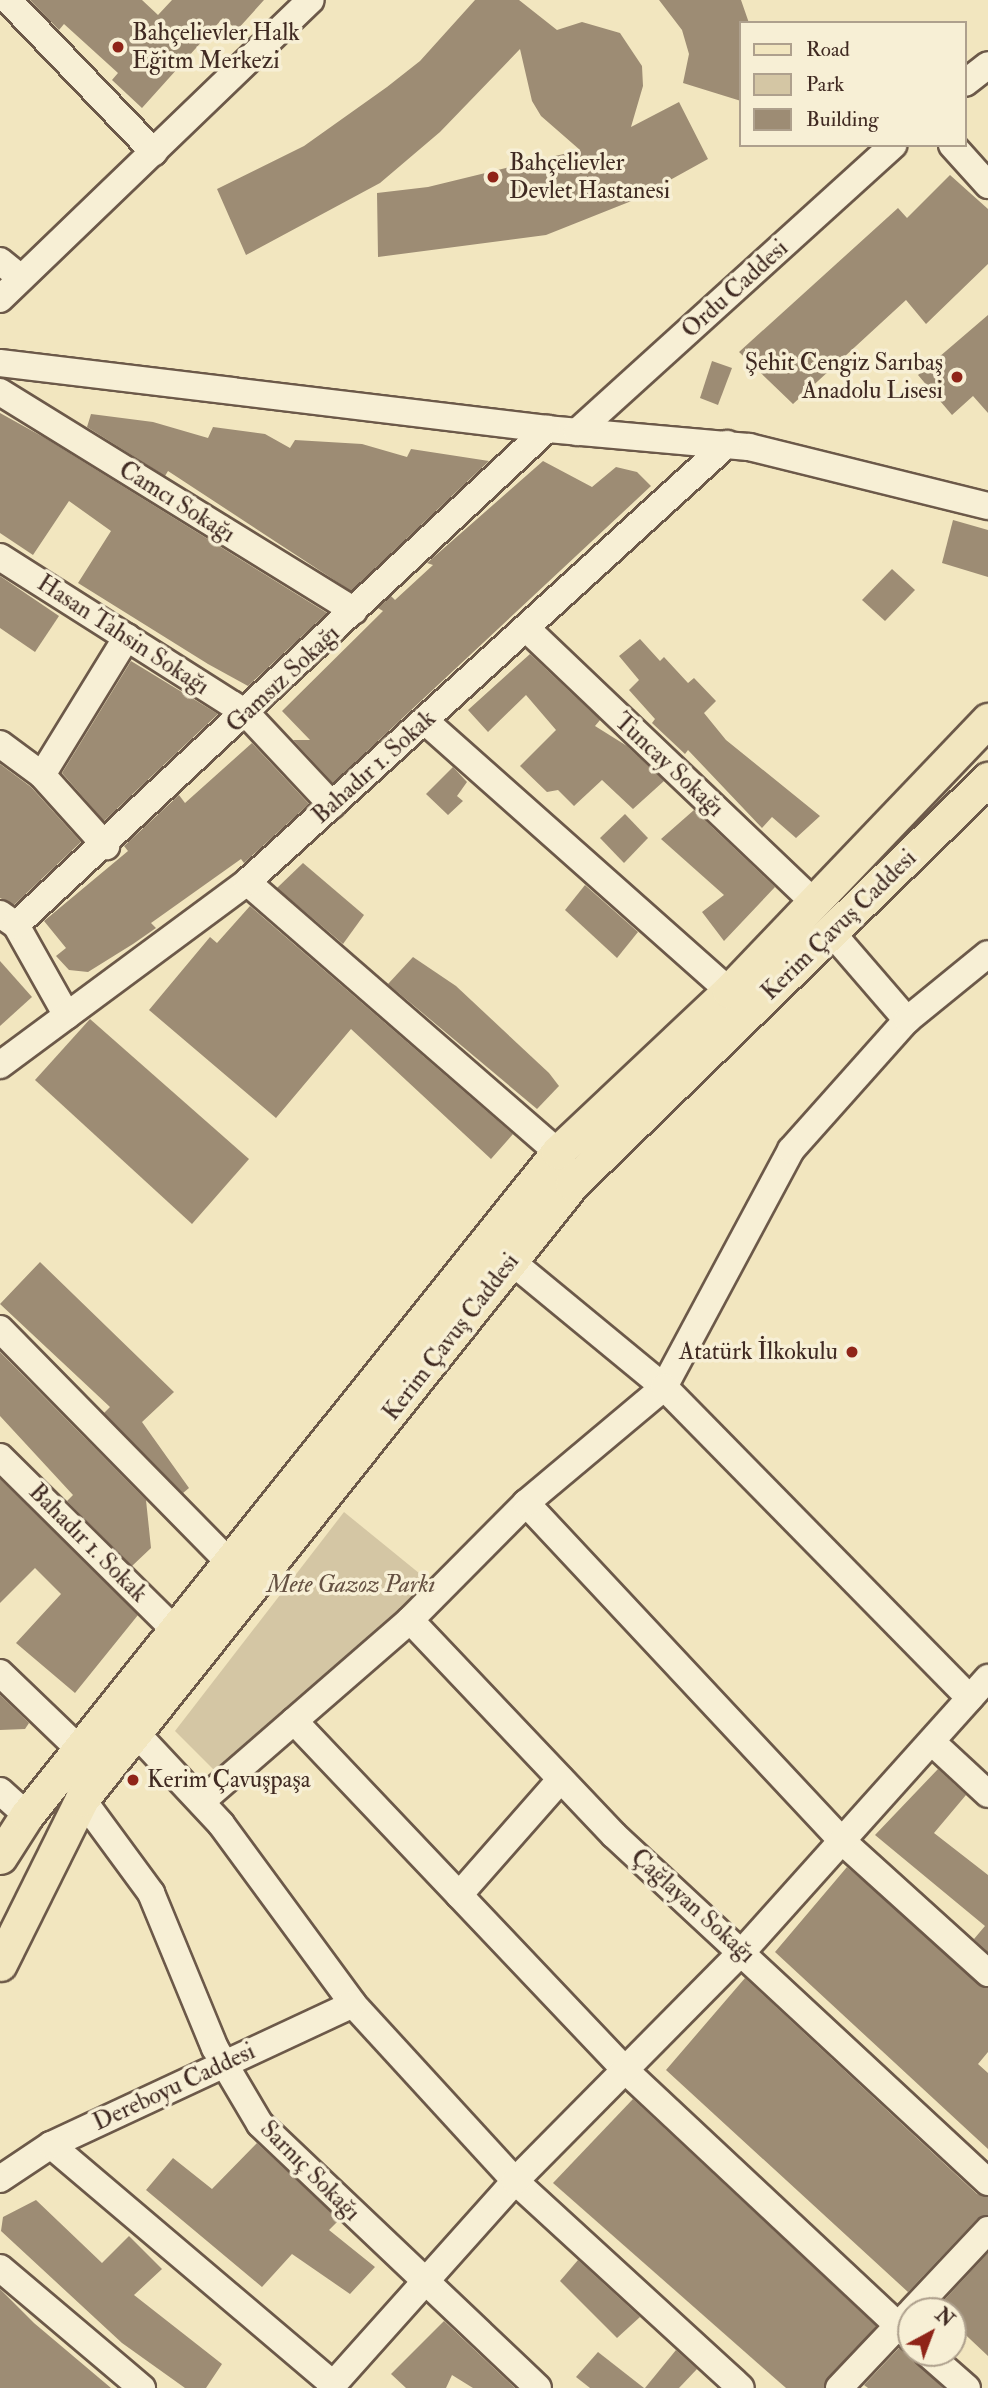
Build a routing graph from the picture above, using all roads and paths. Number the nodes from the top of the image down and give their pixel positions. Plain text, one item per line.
1 (8, 0) edge
2 (311, 0) edge
3 (988, 65) edge
4 (967, 81) edge
5 (891, 147) edge
6 (954, 147) edge
7 (154, 152) junction
8 (987, 182) edge
9 (0, 261) edge
10 (20, 278) junction
11 (0, 299) edge
12 (0, 363) edge
13 (0, 391) edge
14 (547, 429) junction
15 (577, 432) junction
16 (727, 444) junction
17 (988, 506) edge
18 (0, 557) edge
19 (354, 611) junction
20 (526, 628) junction
21 (127, 637) junction
22 (246, 713) junction
23 (988, 720) edge
24 (425, 721) junction
25 (0, 744) edge
26 (42, 775) junction
27 (988, 779) edge
28 (332, 805) junction
29 (106, 846) junction
30 (247, 882) junction
31 (813, 901) junction
32 (8, 919) edge
33 (832, 933) junction
34 (985, 963) edge
35 (729, 991) junction
36 (66, 1016) junction
37 (906, 1020) junction
38 (0, 1065) edge
39 (558, 1152) junction
40 (511, 1261) junction
41 (0, 1328) edge
42 (664, 1387) junction
43 (0, 1457) edge
44 (526, 1503) junction
45 (230, 1563) junction
46 (410, 1620) junction
47 (175, 1630) junction
48 (0, 1673) edge
49 (988, 1678) edge
50 (970, 1698) junction
51 (294, 1721) junction
52 (135, 1732) junction
53 (932, 1742) junction
54 (80, 1750) junction
55 (561, 1779) junction
56 (0, 1791) edge
57 (988, 1794) edge
58 (82, 1799) junction
59 (202, 1801) junction
60 (27, 1815) junction
61 (842, 1840) junction
62 (0, 1857) edge
63 (458, 1895) junction
64 (743, 1951) junction
65 (0, 1964) edge
66 (988, 1973) edge
67 (353, 2004) junction
68 (224, 2063) junction
69 (625, 2070) junction
70 (51, 2145) junction
71 (0, 2179) edge
72 (515, 2181) junction
73 (988, 2182) edge
74 (988, 2230) edge
75 (0, 2268) edge
76 (423, 2282) junction
77 (930, 2297) edge
78 (897, 2312) edge
79 (897, 2333) edge
80 (943, 2367) edge
81 (331, 2386) edge
82 (535, 2387) edge
83 (142, 2388) edge
84 (739, 2388) edge
85 (839, 2388) edge
86 (967, 2388) edge

1 - 7 street
2 - 7 street
3 - 4 street
5 - 15 street, Ordu Caddesi
6 - 8 street
7 - 10 street
9 - 10 street
10 - 11 street
12 - 14 street
13 - 19 street, Camcı Sokağı
14 - 15 street
14 - 19 street, Gamsız Sokağı
15 - 16 street
16 - 17 street
16 - 20 street, Bahadır 1. Sokak
18 - 21 street, Hasan Tahsin Sokağı
19 - 22 street, Gamsız Sokağı
20 - 24 street, Bahadır 1. Sokak
20 - 31 street, Tuncay Sokağı
21 - 22 street, Hasan Tahsin Sokağı
21 - 26 street
22 - 28 street, Hasan Tahsin Sokağı
22 - 29 street, Gamsız Sokağı
23 - 31 main road, Kerim Çavuş Caddesi
24 - 28 street, Bahadır 1. Sokak
24 - 35 street
25 - 26 street
26 - 29 street
27 - 33 main road, Kerim Çavuş Caddesi
28 - 30 street, Bahadır 1. Sokak
29 - 32 street, Gamsız Sokağı
30 - 36 street, Bahadır 1. Sokak
30 - 39 street
31 - 35 main road, Kerim Çavuş Caddesi
32 - 36 street
33 - 37 street
33 - 40 main road, Kerim Çavuş Caddesi
34 - 37 street
35 - 39 main road, Kerim Çavuş Caddesi
36 - 38 street, Bahadır 1. Sokak
37 - 42 street
39 - 45 main road, Kerim Çavuş Caddesi
40 - 42 street
40 - 52 main road, Kerim Çavuş Caddesi
41 - 45 street
42 - 44 street
42 - 50 street
43 - 47 street, Bahadır 1. Sokak
44 - 46 street
44 - 61 street
45 - 47 main road, Kerim Çavuş Caddesi
46 - 51 street
46 - 55 street, Çağlayan Sokağı
47 - 54 main road, Kerim Çavuş Caddesi
48 - 54 street
49 - 50 street
50 - 53 street
51 - 59 street
51 - 63 street
52 - 58 main road, Kerim Çavuş Caddesi
52 - 59 street
53 - 57 street
53 - 61 street
54 - 60 main road, Kerim Çavuş Caddesi
55 - 63 street
55 - 64 street, Çağlayan Sokağı
56 - 60 street
58 - 65 main road, Kerim Çavuş Caddesi
58 - 68 street, Sarnıç Sokağı
59 - 67 street
60 - 62 main road, Kerim Çavuş Caddesi
61 - 64 street
61 - 66 street
63 - 69 street
64 - 69 street
64 - 73 street, Çağlayan Sokağı
67 - 68 street, Dereboyu Caddesi
67 - 72 street
68 - 70 street, Dereboyu Caddesi
68 - 76 street, Sarnıç Sokağı
69 - 72 street
69 - 78 street
70 - 71 street, Dereboyu Caddesi
70 - 81 street
72 - 76 street
72 - 84 street
74 - 77 street
75 - 83 street
76 - 81 street
76 - 82 street, Sarnıç Sokağı
79 - 85 street
80 - 86 street

